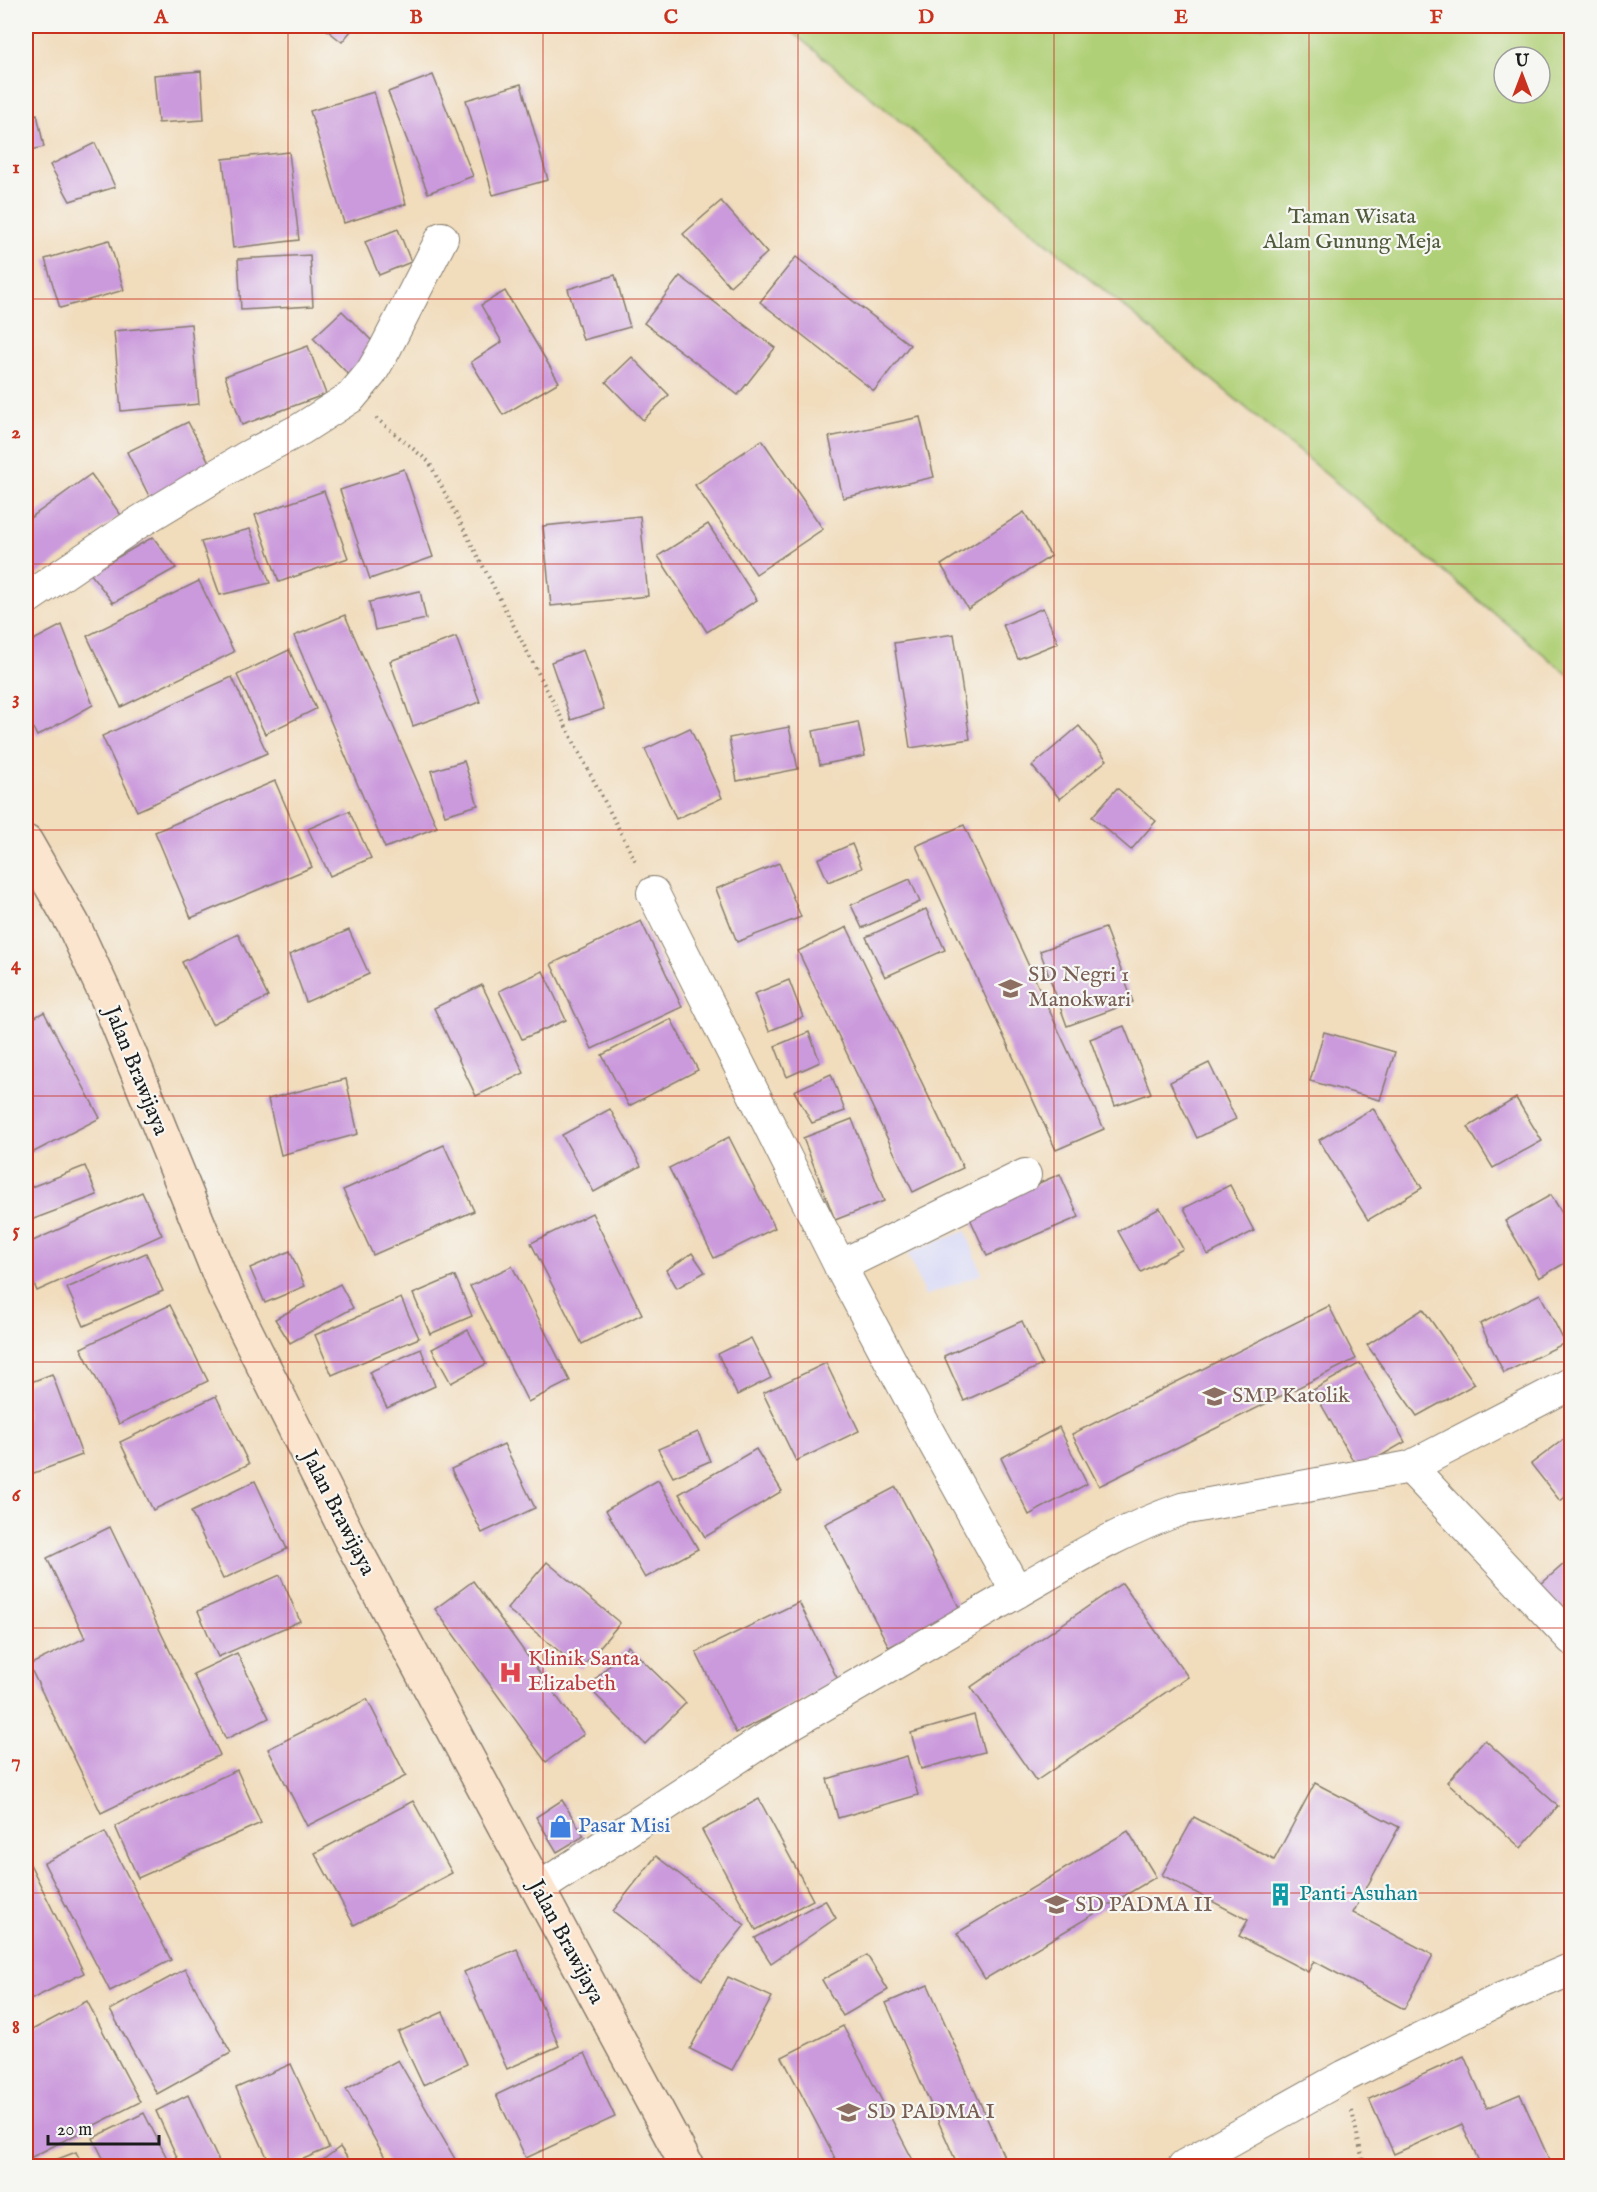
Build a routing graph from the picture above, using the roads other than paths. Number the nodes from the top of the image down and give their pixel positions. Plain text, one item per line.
1 (441, 238) dead end
2 (26, 598) edge
3 (26, 842) edge
4 (653, 893) road end
5 (1025, 1175) dead end
6 (840, 1266) junction
7 (1572, 1383) edge
8 (1410, 1467) junction
9 (1017, 1592) junction
10 (1572, 1639) edge
11 (538, 1889) junction
12 (1572, 1969) edge
13 (687, 2166) edge
14 (1184, 2166) edge

1 - 2 street
3 - 11 street, Jalan Brawijaya
4 - 6 street
5 - 6 street
6 - 9 street
7 - 8 street
8 - 9 street
8 - 10 street
9 - 11 street
11 - 13 street, Jalan Brawijaya
12 - 14 street

